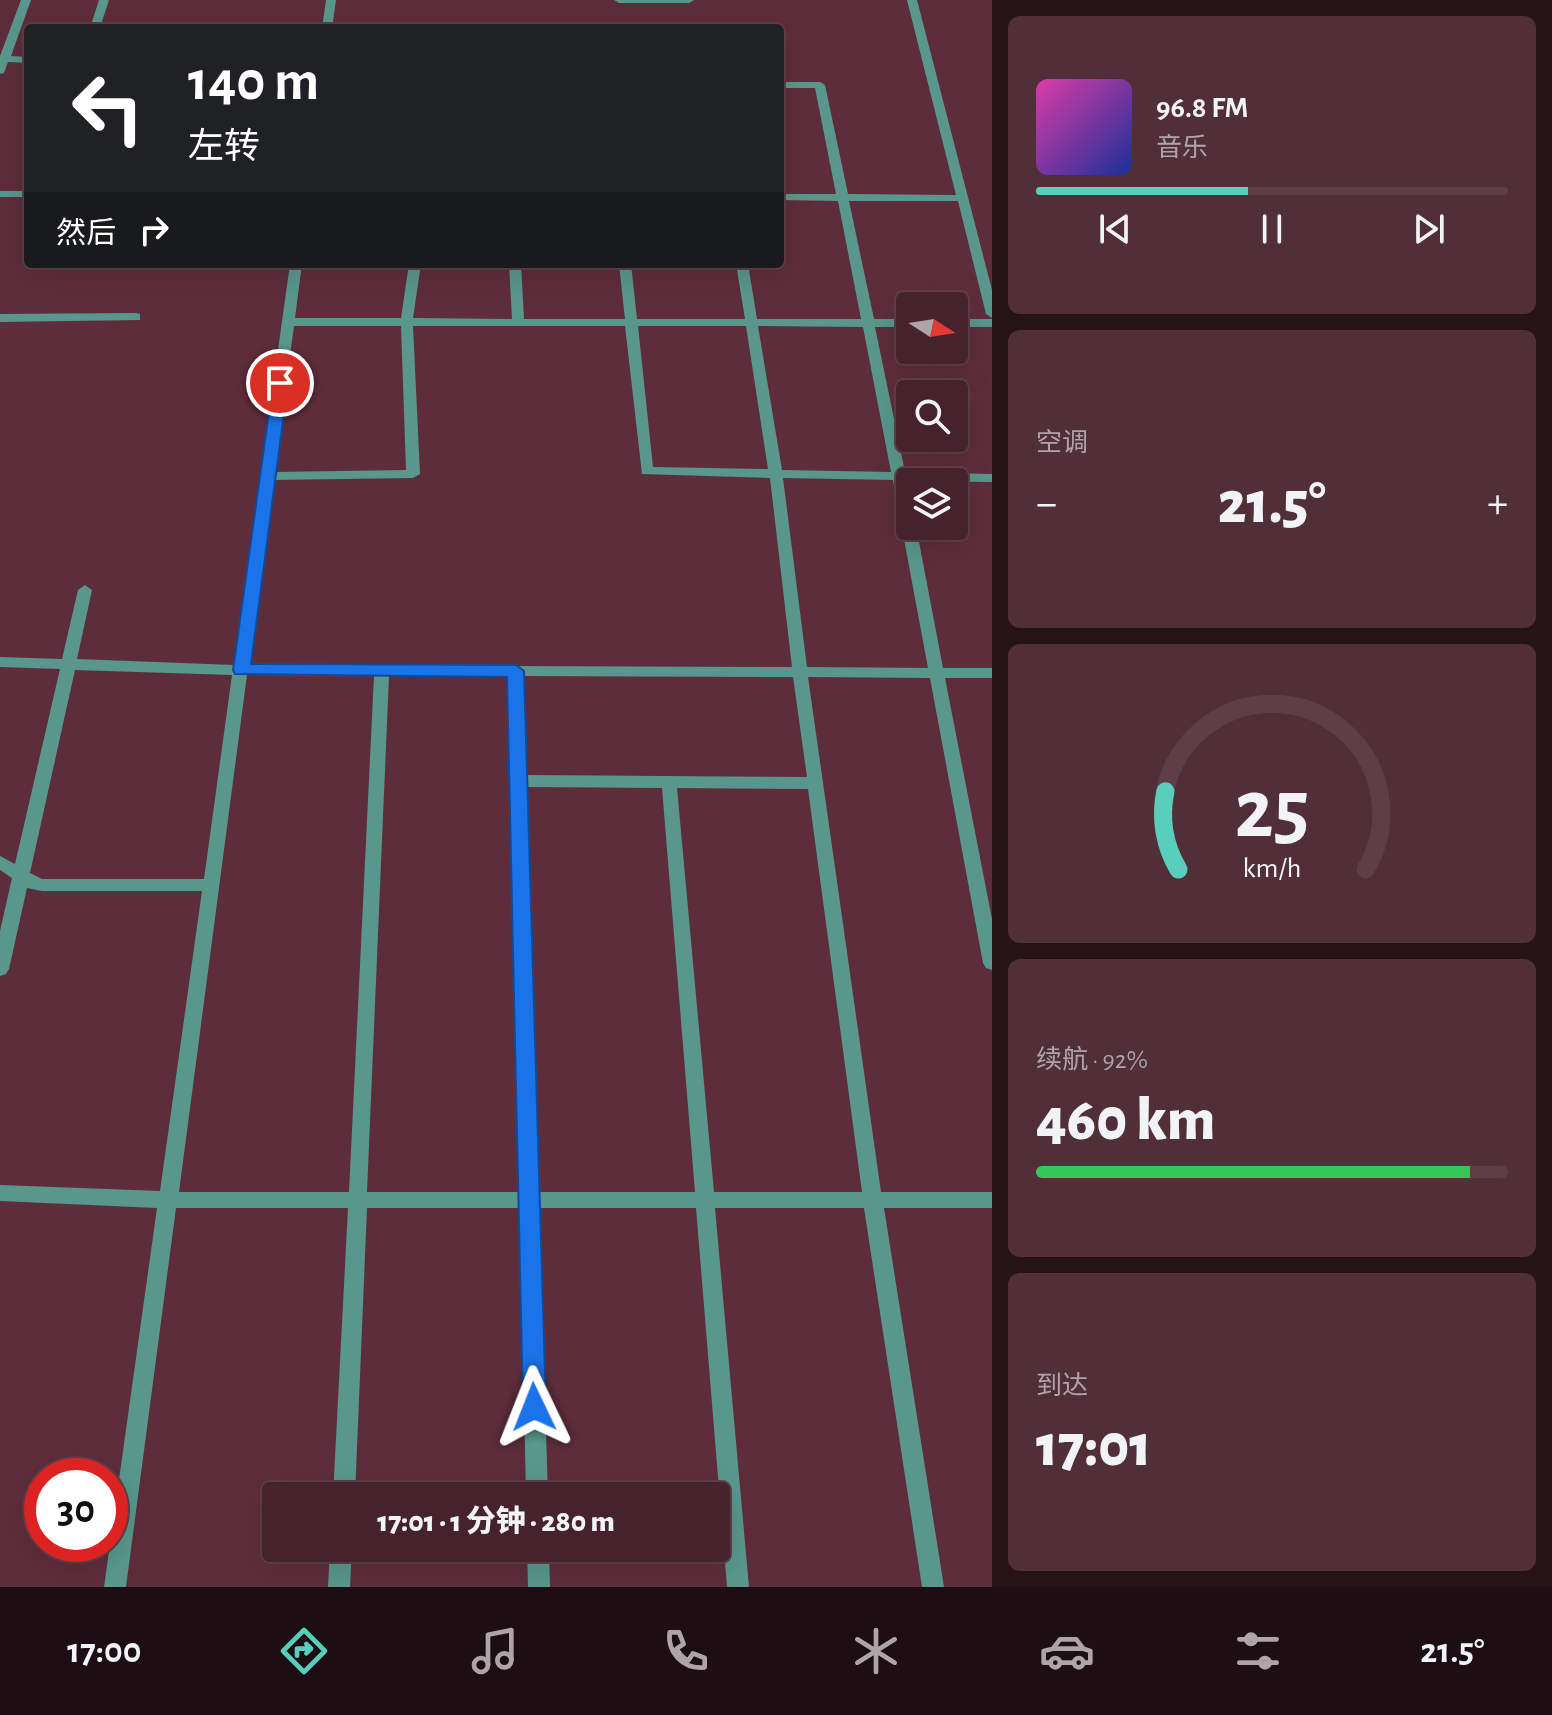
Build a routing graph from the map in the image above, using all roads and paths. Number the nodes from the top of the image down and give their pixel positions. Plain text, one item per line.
1 (26, 0) edge
2 (104, 0) edge
3 (331, 0) edge
4 (619, 0) edge
5 (689, 0) edge
6 (912, 0) edge
7 (96, 24) edge
8 (328, 24) edge
9 (24, 60) edge
10 (1, 63) edge
11 (784, 85) edge
12 (0, 194) edge
13 (24, 194) edge
14 (784, 197) edge
15 (843, 198) junction
16 (963, 198) junction
17 (295, 268) edge
18 (414, 268) edge
19 (515, 268) edge
20 (625, 268) edge
21 (743, 268) edge
22 (992, 314) edge
23 (136, 317) dead end
24 (0, 318) edge
25 (407, 320) junction
26 (518, 321) junction
27 (630, 321) junction
28 (288, 322) junction
29 (750, 322) junction
30 (868, 323) junction
31 (896, 323) edge
32 (968, 323) edge
33 (992, 323) edge
34 (897, 468) edge
35 (776, 474) junction
36 (268, 476) junction
37 (896, 476) edge
38 (968, 477) edge
39 (992, 478) edge
40 (911, 540) edge
41 (85, 590) dead end
42 (0, 662) edge
43 (66, 664) junction
44 (241, 670) junction
45 (382, 670) junction
46 (516, 671) junction
47 (800, 672) junction
48 (936, 673) junction
49 (992, 673) edge
50 (520, 781) junction
51 (669, 782) junction
52 (815, 783) junction
53 (0, 862) edge
54 (20, 875) junction
55 (213, 885) junction
56 (992, 963) edge
57 (0, 969) edge
58 (0, 1193) edge
59 (360, 1199) junction
60 (170, 1200) junction
61 (529, 1200) junction
62 (992, 1200) edge
63 (706, 1202) junction
64 (873, 1202) junction
65 (345, 1482) edge
66 (537, 1482) edge
67 (340, 1562) edge
68 (538, 1562) edge
69 (115, 1587) edge
70 (339, 1587) edge
71 (539, 1587) edge
72 (738, 1587) edge
73 (933, 1587) edge

1 - 10 street
2 - 7 street
3 - 8 street
4 - 5 street
6 - 16 street
9 - 10 street
11 - 15 street
12 - 13 street
14 - 15 street
15 - 16 street
15 - 30 street
16 - 22 street
17 - 28 street
18 - 25 street
19 - 26 street
20 - 27 street
21 - 29 street
23 - 24 street
25 - 26 street
25 - 28 street
25 - 36 street
26 - 27 street
27 - 29 street
27 - 35 street
28 - 36 street
29 - 30 street
29 - 35 street
30 - 31 street
30 - 34 street
32 - 33 street
35 - 37 street
35 - 47 street
36 - 44 street
38 - 39 street
40 - 48 street
41 - 43 street
42 - 43 street
43 - 44 street
43 - 54 street
44 - 45 street
44 - 55 street
45 - 46 street
45 - 59 street
46 - 47 street
46 - 50 street
47 - 48 street
47 - 52 street
48 - 49 street
48 - 56 street
50 - 51 street
50 - 61 street
51 - 52 street
51 - 63 street
52 - 64 street
53 - 54 street
54 - 55 street
54 - 57 street
55 - 60 street
58 - 60 street
59 - 60 street
59 - 61 street
59 - 65 street
60 - 69 street
61 - 63 street
61 - 66 street
62 - 64 street
63 - 64 street
63 - 72 street
64 - 73 street
67 - 70 street
68 - 71 street

